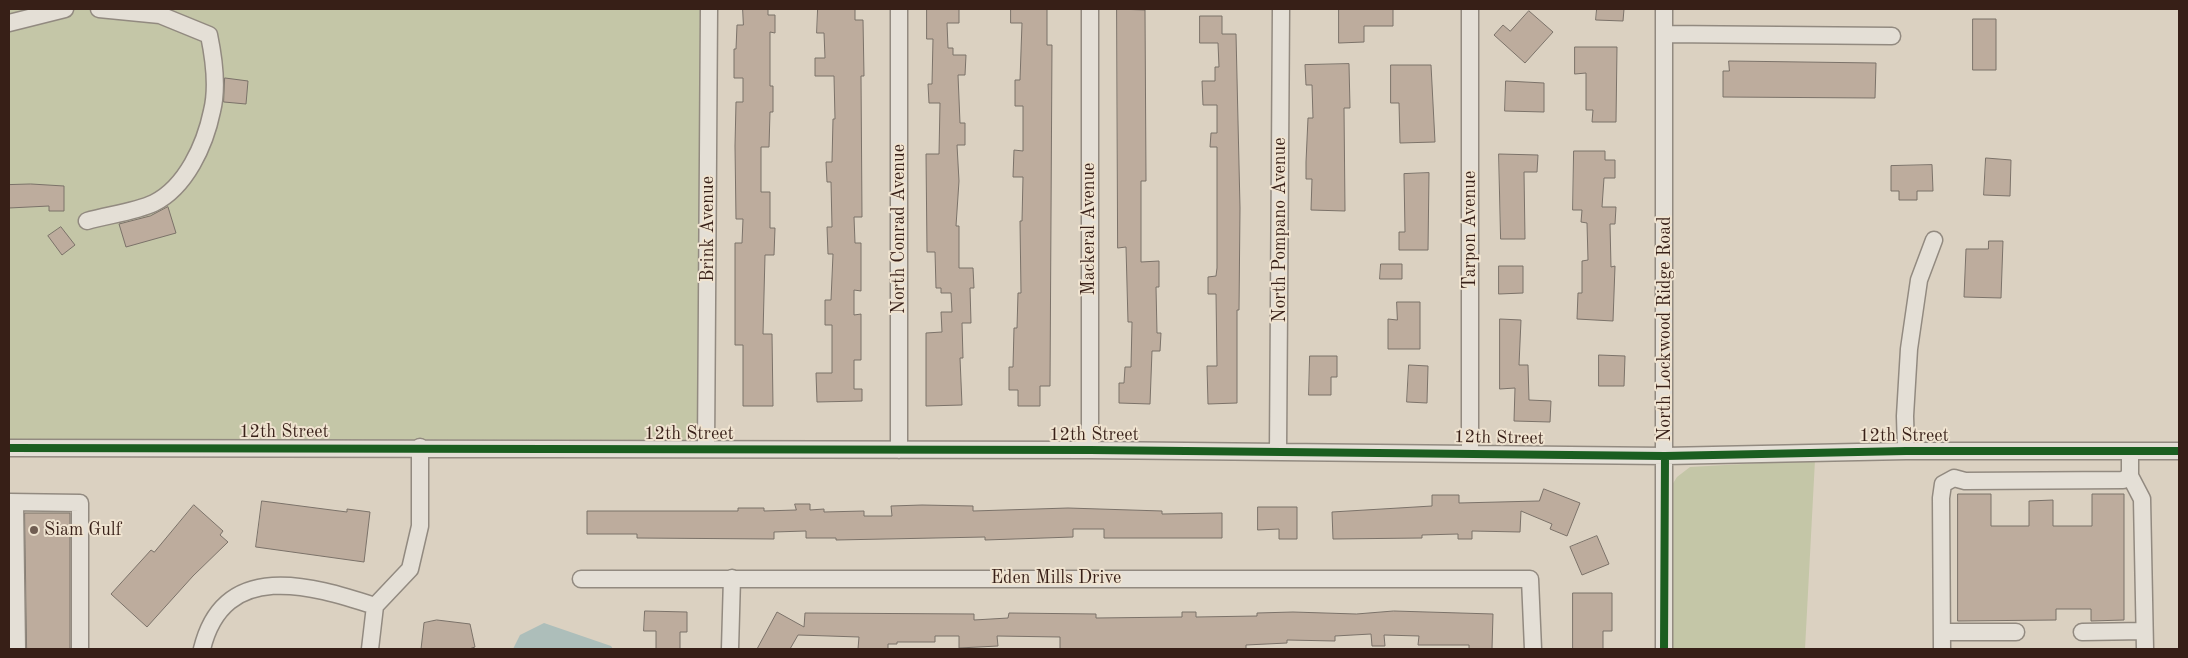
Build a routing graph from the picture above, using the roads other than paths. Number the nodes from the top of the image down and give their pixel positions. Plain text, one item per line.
1 (65, 9) edge
2 (99, 9) edge
3 (709, 9) edge
4 (899, 9) edge
5 (1090, 9) edge
6 (1281, 9) edge
7 (1470, 9) edge
8 (1664, 9) edge
9 (9, 23) edge
10 (1664, 34) junction
11 (1892, 36) dead end
12 (87, 221) dead end
13 (1934, 240) dead end
14 (420, 447) junction
15 (9, 448) edge
16 (706, 449) junction
17 (899, 450) junction
18 (1090, 450) junction
19 (1278, 451) junction
20 (1906, 451) junction
21 (1953, 451) junction
22 (2130, 451) junction
23 (2179, 451) edge
24 (1470, 452) junction
25 (1665, 456) junction
26 (2130, 476) junction
27 (1954, 478) junction
28 (12, 502) edge
29 (732, 578) junction
30 (581, 579) dead end
31 (375, 606) junction
32 (2144, 631) junction
33 (1942, 632) junction
34 (2016, 632) dead end
35 (2082, 632) dead end
36 (17, 649) edge
37 (80, 649) edge
38 (202, 649) edge
39 (370, 649) edge
40 (730, 649) edge
41 (1533, 649) edge
42 (1664, 649) edge
43 (1942, 649) edge
44 (2145, 649) edge

1 - 9 street
2 - 12 street
3 - 16 street, Brink Avenue
4 - 17 street, North Conrad Avenue
5 - 18 street, Mackeral Avenue
6 - 19 street, North Pompano Avenue
7 - 24 street, Tarpon Avenue
8 - 10 street, North Lockwood Ridge Road
10 - 11 street
10 - 25 street, North Lockwood Ridge Road
13 - 20 street, 12th Street
14 - 15 street, 12th Street
14 - 16 street, 12th Street
14 - 31 street
16 - 17 street, 12th Street
17 - 18 street, 12th Street
18 - 19 street, 12th Street
19 - 24 street, 12th Street
20 - 21 street, 12th Street
20 - 25 street, 12th Street
21 - 22 street, 12th Street
21 - 27 street
22 - 23 street, 12th Street
22 - 26 street
24 - 25 street, 12th Street
25 - 42 street, North Lockwood Ridge Road
26 - 27 street
26 - 32 street
27 - 33 street
28 - 36 street
28 - 37 street
29 - 30 street, Eden Mills Drive
29 - 40 street
29 - 41 street, Eden Mills Drive
31 - 38 street
31 - 39 street
32 - 35 street
32 - 44 street
33 - 34 street
33 - 43 street

